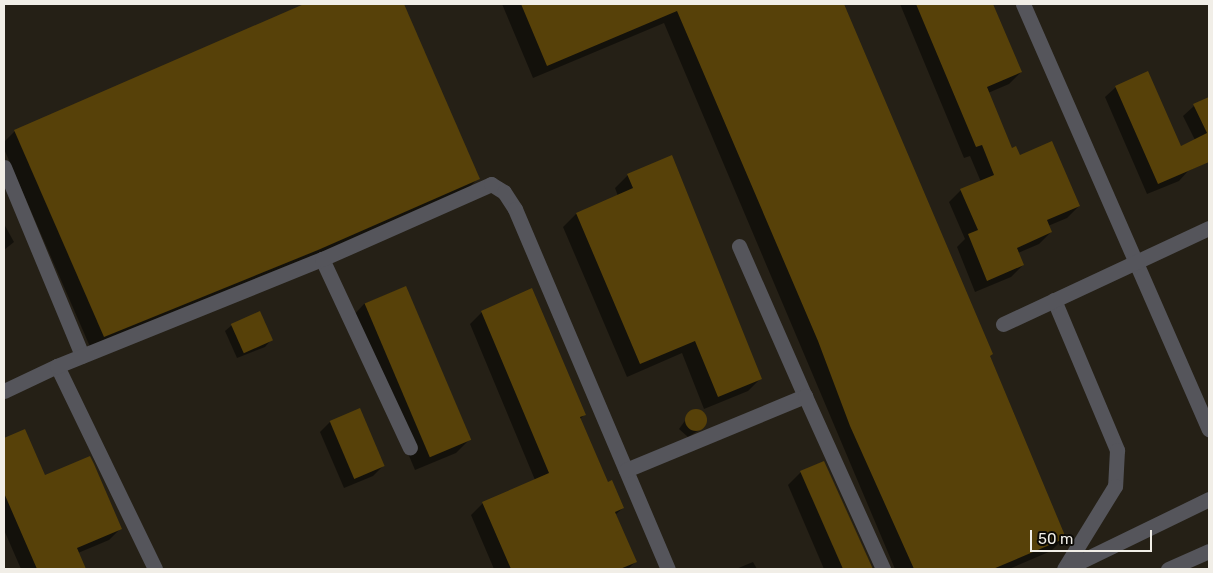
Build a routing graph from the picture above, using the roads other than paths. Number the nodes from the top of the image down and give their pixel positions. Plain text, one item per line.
1 (1023, 4) edge
2 (4, 167) edge
3 (1209, 228) edge
4 (740, 246) dead end
5 (322, 259) junction
6 (1134, 261) junction
7 (1054, 300) junction
8 (1003, 324) dead end
9 (82, 355) junction
10 (57, 366) junction
11 (4, 391) edge
12 (806, 396) junction
13 (1209, 429) edge
14 (410, 448) dead end
15 (626, 470) junction
16 (1209, 499) edge
17 (1209, 551) edge
18 (155, 569) edge
19 (668, 569) edge
20 (883, 569) edge
21 (1064, 569) edge
22 (1168, 569) edge

1 - 6 lane
2 - 9 lane
3 - 6 lane
4 - 12 lane
5 - 9 lane
5 - 14 lane
5 - 15 lane
6 - 7 lane
6 - 13 lane
7 - 8 lane
7 - 21 lane
9 - 10 lane
10 - 11 lane
10 - 18 lane
12 - 15 lane
12 - 20 lane
15 - 19 lane
16 - 21 lane
17 - 22 lane

